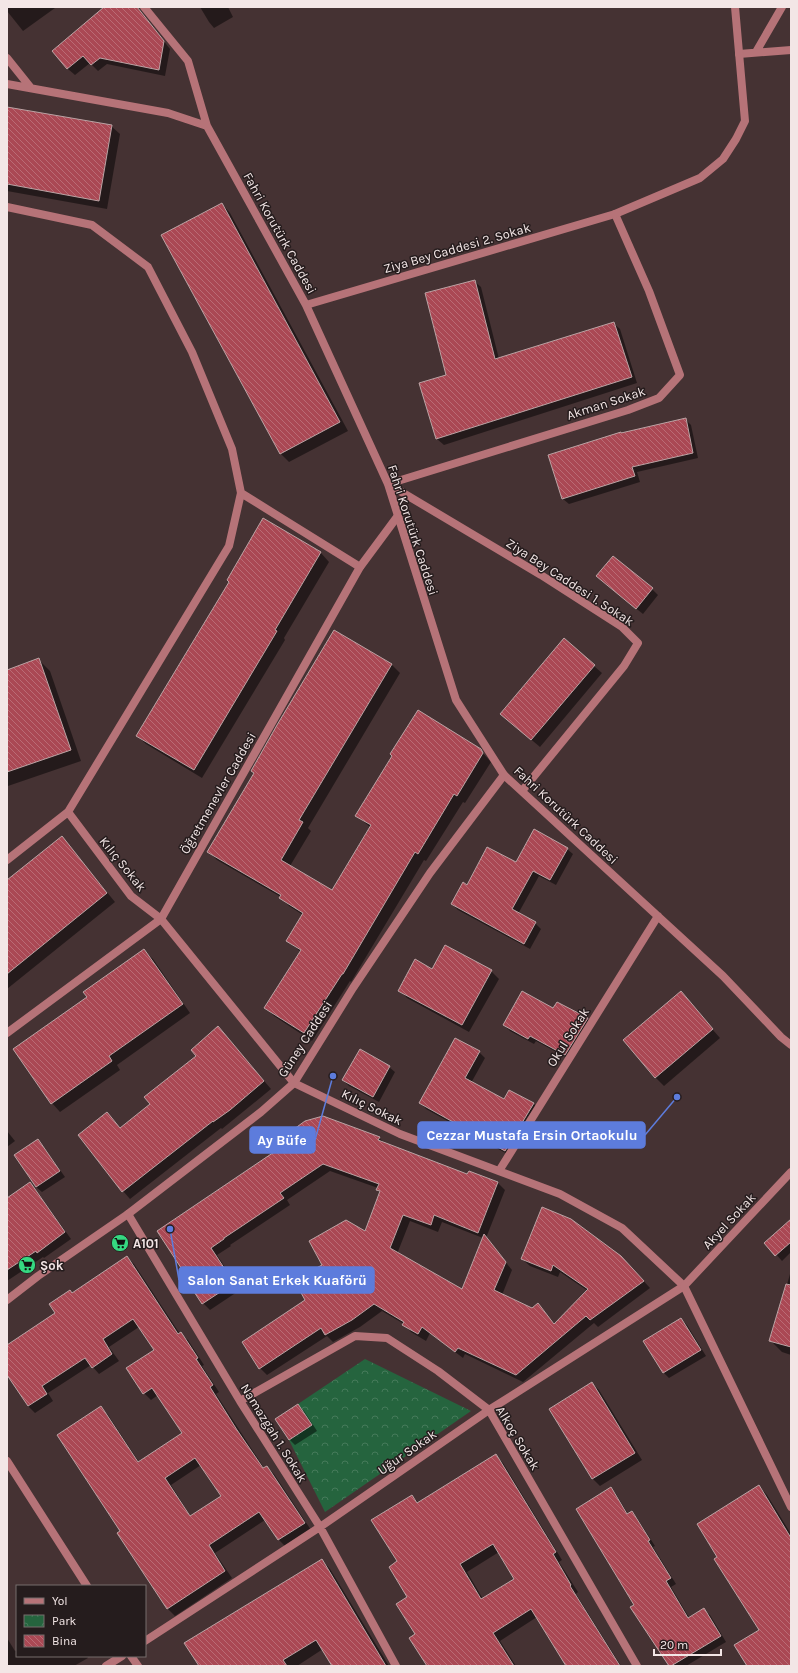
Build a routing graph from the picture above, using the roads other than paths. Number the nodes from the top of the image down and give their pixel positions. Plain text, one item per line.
1 (144, 7) edge
2 (735, 7) edge
3 (782, 7) edge
4 (791, 50) edge
5 (756, 52) junction
6 (739, 54) junction
7 (7, 58) edge
8 (7, 84) edge
9 (30, 88) junction
10 (207, 126) junction
11 (7, 207) edge
12 (615, 214) junction
13 (306, 305) junction
14 (388, 484) junction
15 (241, 493) junction
16 (397, 517) junction
17 (360, 567) junction
18 (504, 775) junction
19 (522, 791) junction
20 (68, 812) junction
21 (7, 860) edge
22 (658, 916) junction
23 (161, 919) junction
24 (7, 1034) edge
25 (791, 1045) edge
26 (294, 1083) junction
27 (499, 1171) junction
28 (791, 1172) edge
29 (128, 1214) junction
30 (684, 1286) junction
31 (7, 1300) edge
32 (240, 1401) junction
33 (489, 1410) junction
34 (7, 1461) edge
35 (791, 1507) edge
36 (320, 1527) junction
37 (85, 1585) edge
38 (146, 1640) edge
39 (120, 1657) edge
40 (132, 1657) edge
41 (106, 1666) edge
42 (138, 1666) edge
43 (396, 1666) edge
44 (638, 1666) edge

1 - 10 street, Fahri Korutürk Caddesi
2 - 6 street, Ziya Bey Caddesi 2. Sokak
3 - 5 street
4 - 5 street
5 - 6 street
6 - 12 street, Ziya Bey Caddesi 2. Sokak
7 - 9 street
8 - 9 street
9 - 10 street
10 - 13 street, Fahri Korutürk Caddesi
11 - 15 street
12 - 13 street, Ziya Bey Caddesi 2. Sokak
12 - 14 street, Akman Sokak
13 - 14 street, Fahri Korutürk Caddesi
14 - 16 street, Fahri Korutürk Caddesi
14 - 19 street, Ziya Bey Caddesi 1. Sokak
15 - 17 street
15 - 20 street
16 - 17 street, Öğretmenevler Caddesi
16 - 18 street, Fahri Korutürk Caddesi
17 - 23 street, Öğretmenevler Caddesi
18 - 19 street, Fahri Korutürk Caddesi
18 - 26 street, Güney Caddesi
19 - 22 street, Fahri Korutürk Caddesi
20 - 21 street
20 - 23 street, Kılıç Sokak
22 - 25 street, Fahri Korutürk Caddesi
22 - 27 street, Okul Sokak
23 - 24 street, Öğretmenevler Caddesi
23 - 26 street, Kılıç Sokak
26 - 27 street, Kılıç Sokak
26 - 29 street, Güney Caddesi
27 - 30 street, Kılıç Sokak
28 - 30 street, Akyel Sokak
29 - 31 street, Güney Caddesi
29 - 32 street, Namazgah 1. Sokak
30 - 33 street, Uğur Sokak
30 - 35 street
32 - 33 street, Alkoç Sokak
32 - 36 street, Namazgah 1. Sokak
33 - 36 street, Uğur Sokak
33 - 44 street, Alkoç Sokak
34 - 37 street
36 - 38 street, Uğur Sokak
36 - 43 street, Namazgah 1. Sokak
39 - 41 street
40 - 42 street

